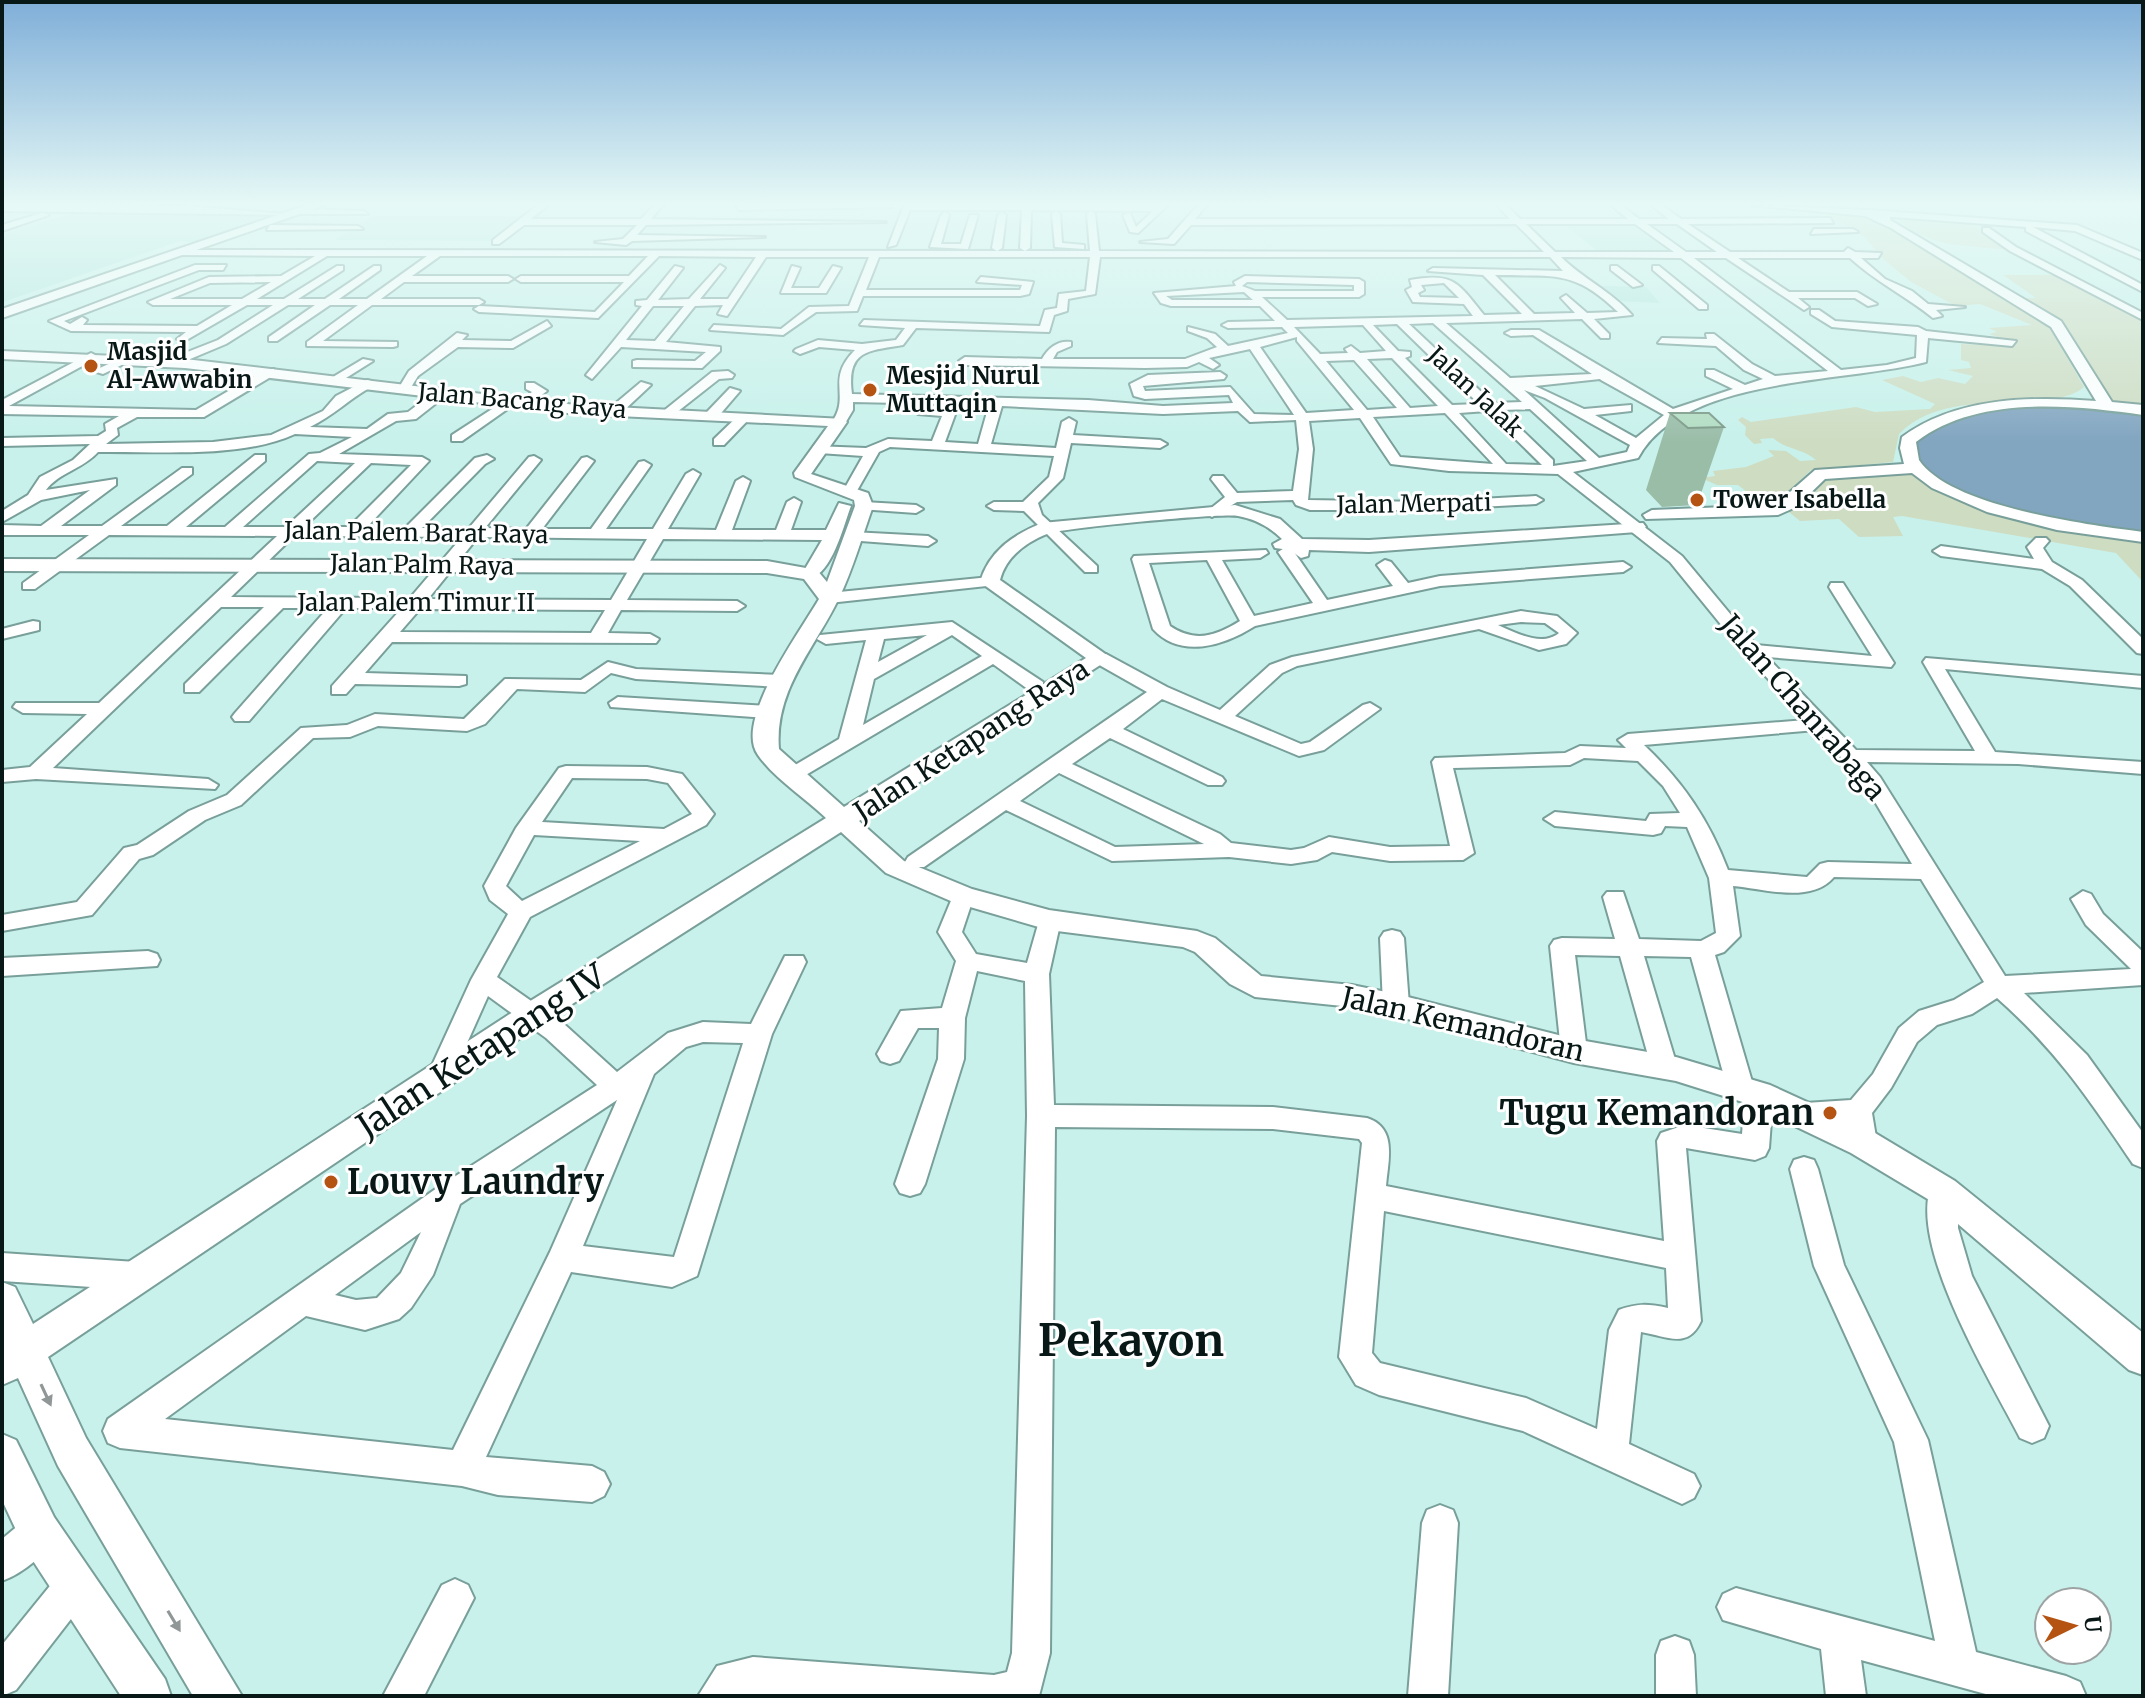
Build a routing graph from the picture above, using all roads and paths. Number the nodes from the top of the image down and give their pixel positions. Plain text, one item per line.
1 (89, 284) edge
2 (152, 284) edge
3 (199, 284) edge
4 (273, 284) edge
5 (315, 284) edge
6 (354, 284) edge
7 (394, 284) edge
8 (507, 284) edge
9 (547, 284) edge
10 (590, 284) edge
11 (627, 284) edge
12 (655, 284) edge
13 (716, 284) edge
14 (735, 284) edge
15 (787, 284) edge
16 (831, 284) edge
17 (859, 284) edge
18 (980, 284) edge
19 (1027, 284) edge
20 (1095, 284) edge
21 (1197, 284) edge
22 (1200, 284) edge
23 (1246, 284) edge
24 (1359, 284) edge
25 (1415, 284) edge
26 (1454, 284) edge
27 (1498, 284) edge
28 (1584, 284) edge
29 (1676, 284) edge
30 (1724, 284) edge
31 (1771, 284) edge
32 (1889, 284) edge
33 (1993, 284) edge
34 (2082, 284) edge
35 (1246, 289) junction
36 (264, 290) junction
37 (541, 290) dead end
38 (585, 290) dead end
39 (180, 291) junction
40 (385, 291) junction
41 (496, 293) junction
42 (861, 293) junction
43 (979, 293) junction
44 (1739, 295) junction
45 (1755, 295) dead end
46 (1771, 295) dead end
47 (1787, 295) junction
48 (918, 298) junction
49 (1566, 298) dead end
50 (530, 301) dead end
51 (575, 301) dead end
52 (1466, 301) junction
53 (246, 302) junction
54 (328, 302) junction
55 (479, 302) dead end
56 (649, 302) junction
57 (732, 302) junction
58 (286, 303) junction
59 (369, 303) junction
60 (611, 303) junction
61 (691, 303) junction
62 (1263, 303) junction
63 (1872, 304) dead end
64 (2, 305) edge
65 (856, 306) junction
66 (896, 306) dead end
67 (1703, 307) dead end
68 (1926, 307) junction
69 (1960, 307) dead end
70 (18, 309) junction
71 (2128, 309) junction
72 (2143, 309) edge
73 (514, 312) junction
74 (563, 313) junction
75 (2, 314) edge
76 (72, 314) junction
77 (92, 314) junction
78 (107, 314) dead end
79 (150, 315) dead end
80 (223, 315) junction
81 (351, 315) junction
82 (382, 315) dead end
83 (937, 317) junction
84 (1586, 317) junction
85 (2143, 317) edge
86 (1532, 318) junction
87 (499, 320) dead end
88 (1482, 320) junction
89 (1947, 320) junction
90 (1437, 321) junction
91 (1401, 322) junction
92 (864, 323) dead end
93 (547, 324) dead end
94 (1228, 325) dead end
95 (912, 326) junction
96 (1368, 326) dead end
97 (1332, 327) dead end
98 (71, 328) junction
99 (714, 328) junction
100 (1968, 328) dead end
101 (200, 329) junction
102 (332, 329) junction
103 (361, 329) dead end
104 (1192, 329) dead end
105 (469, 330) dead end
106 (981, 330) junction
107 (1920, 332) junction
108 (1294, 333) junction
109 (1500, 333) dead end
110 (1454, 334) junction
111 (1469, 334) dead end
112 (1605, 336) dead end
113 (528, 337) junction
114 (183, 339) dead end
115 (273, 339) dead end
116 (555, 339) dead end
117 (1662, 341) dead end
118 (455, 343) junction
119 (615, 343) junction
120 (2012, 343) dead end
121 (393, 344) dead end
122 (1067, 344) dead end
123 (658, 345) junction
124 (1253, 345) junction
125 (801, 346) dead end
126 (699, 347) junction
127 (864, 348) junction
128 (146, 349) dead end
129 (1225, 349) junction
130 (1475, 351) junction
131 (1434, 353) junction
132 (2, 355) edge
133 (1395, 355) junction
134 (91, 357) junction
135 (1358, 357) junction
136 (1200, 358) junction
137 (1318, 358) junction
138 (125, 360) junction
139 (367, 361) dead end
140 (171, 363) junction
141 (1045, 363) junction
142 (637, 364) dead end
143 (1145, 364) junction
144 (1560, 369) dead end
145 (99, 371) dead end
146 (270, 372) junction
147 (1710, 373) dead end
148 (1839, 374) junction
149 (592, 375) dead end
150 (728, 375) dead end
151 (1220, 376) junction
152 (1595, 377) dead end
153 (1148, 379) junction
154 (1510, 379) junction
155 (334, 380) junction
156 (1773, 380) junction
157 (367, 384) junction
158 (645, 385) dead end
159 (530, 386) dead end
160 (1581, 386) dead end
161 (404, 389) junction
162 (734, 391) dead end
163 (1230, 391) junction
164 (1746, 391) junction
165 (440, 394) junction
166 (1549, 395) junction
167 (845, 398) junction
168 (921, 399) junction
169 (997, 401) junction
170 (517, 404) junction
171 (1532, 405) junction
172 (2106, 405) junction
173 (1241, 407) junction
174 (1492, 407) junction
175 (1626, 408) dead end
176 (1449, 409) junction
177 (4, 410) edge
178 (2143, 410) edge
179 (615, 411) junction
180 (1406, 411) junction
181 (135, 412) junction
182 (667, 413) junction
183 (1584, 413) junction
184 (1364, 414) junction
185 (1672, 414) junction
186 (711, 416) junction
187 (744, 418) junction
188 (1297, 418) junction
189 (839, 422) junction
190 (1069, 422) dead end
191 (288, 431) junction
192 (370, 433) junction
193 (457, 438) dead end
194 (2, 442) edge
195 (719, 442) dead end
196 (97, 444) junction
197 (1160, 444) dead end
198 (1637, 444) junction
199 (1061, 445) junction
200 (937, 446) junction
201 (983, 448) junction
202 (819, 449) junction
203 (870, 451) junction
204 (321, 457) junction
205 (260, 458) dead end
206 (1592, 458) dead end
207 (367, 459) junction
208 (487, 459) dead end
209 (534, 460) dead end
210 (587, 461) dead end
211 (1500, 463) dead end
212 (644, 465) dead end
213 (1555, 466) junction
214 (1916, 468) junction
215 (187, 471) dead end
216 (693, 474) dead end
217 (1218, 479) dead end
218 (743, 481) dead end
219 (1300, 495) junction
220 (37, 496) junction
221 (1233, 498) junction
222 (846, 500) junction
223 (1536, 500) dead end
224 (794, 502) dead end
225 (864, 506) junction
226 (994, 506) dead end
227 (1029, 507) junction
228 (916, 509) dead end
229 (1212, 513) junction
230 (2, 517) edge
231 (1638, 521) junction
232 (1048, 527) junction
233 (2, 530) edge
234 (45, 530) junction
235 (106, 530) junction
236 (288, 531) junction
237 (354, 531) junction
238 (410, 531) junction
239 (170, 532) junction
240 (228, 532) junction
241 (531, 533) junction
242 (470, 534) junction
243 (594, 535) junction
244 (656, 535) junction
245 (722, 535) junction
246 (782, 535) junction
247 (830, 535) junction
248 (852, 537) junction
249 (2143, 537) edge
250 (928, 541) dead end
251 (2041, 541) dead end
252 (1291, 548) junction
253 (1941, 551) dead end
254 (1260, 553) dead end
255 (1212, 556) junction
256 (1653, 557) dead end
257 (254, 563) junction
258 (58, 564) junction
259 (2, 565) edge
260 (444, 565) junction
261 (1385, 565) dead end
262 (2046, 565) junction
263 (1623, 567) dead end
264 (636, 569) junction
265 (1091, 569) dead end
266 (810, 574) junction
267 (990, 582) junction
268 (1401, 585) junction
269 (29, 586) dead end
270 (1837, 587) dead end
271 (829, 598) junction
272 (215, 602) junction
273 (278, 603) junction
274 (341, 603) junction
275 (414, 603) junction
276 (616, 604) junction
277 (1330, 604) junction
278 (737, 606) dead end
279 (1249, 622) junction
280 (1481, 624) dead end
281 (33, 626) dead end
282 (952, 627) junction
283 (877, 633) junction
284 (2, 634) edge
285 (387, 637) junction
286 (596, 639) junction
287 (650, 639) dead end
288 (826, 639) dead end
289 (2143, 649) edge
290 (1751, 650) junction
291 (993, 657) junction
292 (1100, 658) junction
293 (869, 675) junction
294 (459, 680) dead end
295 (781, 681) junction
296 (2143, 682) edge
297 (1036, 686) dead end
298 (192, 688) dead end
299 (1160, 691) junction
300 (618, 703) dead end
301 (23, 707) dead end
302 (102, 709) junction
303 (1370, 709) dead end
304 (769, 712) junction
305 (242, 717) dead end
306 (1222, 718) junction
307 (1822, 724) junction
308 (1109, 730) junction
309 (849, 740) junction
310 (1643, 755) junction
311 (1852, 756) junction
312 (1988, 757) junction
313 (1058, 765) junction
314 (2143, 768) edge
315 (36, 773) junction
316 (792, 775) junction
317 (2, 776) edge
318 (1215, 781) dead end
319 (208, 785) dead end
320 (1004, 801) junction
321 (1555, 819) dead end
322 (1696, 821) junction
323 (843, 822) junction
324 (527, 828) junction
325 (668, 836) junction
326 (1226, 850) junction
327 (916, 862) dead end
328 (1927, 872) junction
329 (1719, 877) junction
330 (963, 896) junction
331 (1615, 897) dead end
332 (2083, 899) dead end
333 (521, 912) junction
334 (1049, 920) junction
335 (2, 923) edge
336 (1392, 938) dead end
337 (1630, 948) junction
338 (1701, 949) junction
339 (148, 960) dead end
340 (968, 961) junction
341 (794, 962) dead end
342 (2143, 966) edge
343 (2, 967) edge
344 (1037, 974) junction
345 (2143, 976) edge
346 (483, 980) junction
347 (1998, 985) junction
348 (1396, 1005) junction
349 (530, 1016) junction
350 (952, 1018) junction
351 (759, 1034) junction
352 (1574, 1051) junction
353 (890, 1054) dead end
354 (1664, 1066) junction
355 (644, 1068) junction
356 (441, 1074) junction
357 (616, 1087) junction
358 (1750, 1091) junction
359 (1858, 1111) junction
360 (1798, 1112) junction
361 (1041, 1116) junction
362 (1863, 1143) junction
363 (2143, 1156) edge
364 (1804, 1169) dead end
365 (910, 1184) dead end
366 (1943, 1191) junction
367 (1372, 1196) junction
368 (447, 1197) junction
369 (563, 1257) junction
370 (1681, 1258) junction
371 (2, 1267) edge
372 (142, 1276) junction
373 (2, 1299) edge
374 (301, 1300) junction
375 (2143, 1357) edge
376 (14, 1358) edge
377 (2032, 1426) dead end
378 (1611, 1453) junction
379 (2, 1454) edge
380 (462, 1469) junction
381 (592, 1484) dead end
382 (1682, 1486) dead end
383 (1440, 1523) dead end
384 (39, 1532) junction
385 (2, 1563) edge
386 (75, 1584) junction
387 (455, 1598) dead end
388 (1736, 1607) dead end
389 (1839, 1636) junction
390 (1675, 1655) dead end
391 (1960, 1670) junction
392 (2, 1676) edge
393 (148, 1696) edge
394 (219, 1696) edge
395 (403, 1696) edge
396 (718, 1696) edge
397 (1428, 1696) edge
398 (1676, 1696) edge
399 (1846, 1696) edge
400 (2066, 1696) edge

1 - 70 main road
2 - 76 street
3 - 39 street
4 - 36 street
5 - 58 street
6 - 54 street
7 - 40 street
8 - 41 street
9 - 37 street
10 - 38 street
11 - 60 street
12 - 56 street
13 - 61 street
14 - 57 street
15 - 16 street
17 - 42 street
18 - 43 street
19 - 43 street
20 - 106 street
21 - 62 street
22 - 35 street
23 - 35 street
24 - 35 street
25 - 52 street
26 - 52 street
27 - 86 street
28 - 84 street
29 - 67 street
30 - 44 street
31 - 47 street
32 - 68 street
33 - 172 street
34 - 71 street
35 - 62 street
36 - 39 street
36 - 53 street
39 - 53 street
40 - 41 street
40 - 59 street
41 - 73 street
42 - 48 street
42 - 65 street
43 - 48 street
44 - 45 street
44 - 148 street
46 - 47 street
47 - 63 street
47 - 107 street
48 - 83 street
49 - 84 street
50 - 73 street
51 - 74 street
52 - 88 street
53 - 58 street
53 - 80 street
54 - 58 street
54 - 59 street
54 - 115 street
55 - 59 street
56 - 60 street
56 - 61 street
56 - 119 street
57 - 61 street
57 - 99 street
58 - 140 street
59 - 81 street
60 - 74 street
61 - 123 street
62 - 108 street
64 - 70 street
65 - 66 street
65 - 99 street
68 - 69 street
68 - 89 street
70 - 75 main road
71 - 72 street
71 - 85 street
73 - 74 street
73 - 87 street
76 - 77 street
76 - 98 street
77 - 78 street
77 - 98 street
79 - 80 street
80 - 101 street
81 - 82 street
81 - 102 street
83 - 95 street
83 - 106 street
84 - 86 street
84 - 112 street
86 - 88 street
88 - 90 street
89 - 100 street
89 - 107 street
90 - 91 street
90 - 110 street
91 - 108 street
91 - 131 street, Jalan Jalak
92 - 95 street
93 - 113 street
94 - 108 street
95 - 127 street
96 - 133 street
97 - 135 street
98 - 101 street
99 - 126 street
101 - 114 street
102 - 103 street
102 - 121 street
104 - 129 street
105 - 118 street
106 - 141 street
107 - 120 street
107 - 148 street
108 - 124 street
108 - 137 street
109 - 185 street
110 - 111 street
110 - 130 street
113 - 116 street
113 - 118 street
117 - 156 street
118 - 161 street
119 - 123 street
119 - 149 street
122 - 141 street
123 - 126 street
124 - 129 street
124 - 188 street
125 - 127 street
126 - 142 street
127 - 167 street
128 - 138 street
129 - 136 street
130 - 131 street
130 - 154 street
131 - 133 street
131 - 174 street, Jalan Jalak
132 - 134 street, Jalan Bacang Raya
133 - 135 street
133 - 176 street
134 - 138 street, Jalan Bacang Raya
134 - 177 street
135 - 137 street
135 - 180 street
136 - 143 street
136 - 151 street
137 - 184 street
138 - 140 street, Jalan Bacang Raya
138 - 145 street
139 - 155 street
140 - 146 street, Jalan Bacang Raya
141 - 143 street
143 - 153 street
144 - 154 street
146 - 155 street, Jalan Bacang Raya
146 - 181 street
147 - 164 street
148 - 156 street
150 - 182 street
151 - 153 street
151 - 163 street
152 - 154 street
153 - 163 street
154 - 166 street
154 - 171 street
155 - 157 street, Jalan Bacang Raya
156 - 164 street
157 - 161 street, Jalan Bacang Raya
157 - 191 street
158 - 179 street
159 - 170 street
160 - 166 street
161 - 165 street, Jalan Bacang Raya
162 - 186 street
163 - 173 street
164 - 185 street
165 - 170 street, Jalan Bacang Raya
165 - 192 street
166 - 183 street
167 - 168 street
167 - 189 street
168 - 169 street
168 - 200 street
169 - 173 street
169 - 201 street
170 - 179 street, Jalan Bacang Raya
170 - 193 street
171 - 174 street
171 - 206 street
172 - 178 street
172 - 214 street
173 - 188 street
174 - 176 street
174 - 213 street, Jalan Jalak
175 - 183 street
176 - 180 street
176 - 211 street
177 - 181 street
179 - 182 street, Jalan Bacang Raya
180 - 184 street
181 - 196 street
182 - 186 street, Jalan Bacang Raya
183 - 198 street
184 - 188 street
184 - 213 street
185 - 198 street
186 - 187 street, Jalan Bacang Raya
187 - 189 street, Jalan Bacang Raya
187 - 195 street
188 - 219 street
189 - 202 street
190 - 199 street
191 - 192 street
191 - 196 street
192 - 204 street
194 - 196 street
196 - 220 street
197 - 199 street
198 - 213 street
199 - 201 street
199 - 227 street
200 - 201 street
200 - 203 street
202 - 203 street
202 - 222 street
203 - 222 street
204 - 207 street
204 - 240 street
205 - 239 street
207 - 236 street
207 - 237 street
208 - 238 street
209 - 242 street
210 - 241 street
212 - 243 street
213 - 231 street
214 - 231 street
214 - 249 street
215 - 235 street
216 - 244 street
217 - 221 street
218 - 245 street
219 - 221 street
219 - 223 street, Jalan Merpati
220 - 230 street
220 - 234 street
221 - 229 street
222 - 225 street
222 - 247 street
224 - 246 street
225 - 228 street
225 - 248 street
226 - 227 street
227 - 232 street
229 - 232 street
229 - 252 street
231 - 252 street
231 - 256 street
231 - 290 street, Jalan Chanrabaga
232 - 265 street
232 - 267 street
233 - 234 street, Jalan Palem Barat Raya
234 - 235 street, Jalan Palem Barat Raya
235 - 239 street, Jalan Palem Barat Raya
235 - 258 street
236 - 237 street, Jalan Palem Barat Raya
236 - 240 street, Jalan Palem Barat Raya
236 - 257 street
237 - 238 street, Jalan Palem Barat Raya
238 - 242 street, Jalan Palem Barat Raya
239 - 240 street, Jalan Palem Barat Raya
241 - 242 street, Jalan Palem Barat Raya
241 - 243 street, Jalan Palem Barat Raya
242 - 260 street
243 - 244 street, Jalan Palem Barat Raya
244 - 245 street, Jalan Palem Barat Raya
244 - 264 street
245 - 246 street, Jalan Palem Barat Raya
246 - 247 street, Jalan Palem Barat Raya
247 - 266 street
248 - 250 street
248 - 271 street, Jalan Kemandoran
251 - 262 street
252 - 277 street
253 - 262 street
254 - 255 street
255 - 279 street
255 - 279 street
257 - 258 street, Jalan Palm Raya
257 - 260 street, Jalan Palm Raya
257 - 272 street
258 - 259 street, Jalan Palm Raya
258 - 269 street
260 - 264 street, Jalan Palm Raya
260 - 275 street
261 - 268 street
262 - 289 street
263 - 268 street
264 - 266 street, Jalan Palm Raya
264 - 276 street
266 - 271 street
267 - 271 street
267 - 292 street, Jalan Ketapang Raya
268 - 277 street
270 - 290 street
271 - 295 street, Jalan Kemandoran
272 - 273 street, Jalan Palem Timur II
272 - 302 street
273 - 274 street, Jalan Palem Timur II
273 - 298 street
274 - 275 street, Jalan Palem Timur II
274 - 305 street
275 - 276 street, Jalan Palem Timur II
275 - 285 street
276 - 278 street, Jalan Palem Timur II
276 - 286 street
277 - 279 street
280 - 306 street
281 - 284 street
282 - 283 street
282 - 291 street
282 - 293 street
283 - 288 street
283 - 293 street
285 - 286 street
285 - 294 street
286 - 287 street
290 - 307 street, Jalan Chanrabaga
291 - 297 street
291 - 309 street
292 - 299 street
292 - 323 street, Jalan Ketapang Raya
293 - 309 street
295 - 304 street, Jalan Kemandoran
295 - 335 street
296 - 312 street
299 - 306 street
299 - 308 street
300 - 304 street
301 - 302 street
302 - 315 street
303 - 306 street
304 - 316 street, Jalan Kemandoran
307 - 310 street
307 - 311 street, Jalan Chanrabaga
308 - 313 street
308 - 318 street
309 - 316 street
310 - 322 street
310 - 326 street
311 - 312 street
311 - 328 street, Jalan Chanrabaga
312 - 314 street
313 - 320 street
313 - 326 street
315 - 317 street
315 - 319 street
316 - 323 street, Jalan Kemandoran
320 - 326 street
320 - 327 street
321 - 322 street
322 - 329 street
323 - 330 street, Jalan Kemandoran
323 - 349 street, Jalan Ketapang IV
324 - 325 street
324 - 325 street
324 - 333 street
325 - 333 street
328 - 329 street
328 - 347 street, Jalan Chanrabaga
329 - 338 street
330 - 334 street, Jalan Kemandoran
330 - 340 street
331 - 337 street
332 - 342 street
333 - 346 street
334 - 344 street
334 - 348 street, Jalan Kemandoran
336 - 348 street
337 - 338 street
337 - 352 street
337 - 354 street
338 - 358 street
339 - 343 street
340 - 344 street
340 - 350 street
341 - 351 street
344 - 361 street
345 - 347 street
346 - 349 street
346 - 356 street
347 - 359 street
347 - 363 street, Jalan Chanrabaga
348 - 352 street, Jalan Kemandoran
349 - 356 street, Jalan Ketapang IV
349 - 357 street
350 - 353 street
350 - 365 street
351 - 355 street
351 - 369 street
352 - 354 street, Jalan Kemandoran
354 - 358 street, Jalan Kemandoran
355 - 357 street
355 - 369 street
356 - 372 street, Jalan Ketapang IV
357 - 368 street
358 - 360 street, Jalan Kemandoran
358 - 370 street
359 - 360 street, Jalan Kemandoran
359 - 362 street
360 - 362 street, Jalan Kemandoran
361 - 367 street
361 - 396 street
362 - 366 street, Jalan Kemandoran
364 - 391 street
366 - 375 street, Jalan Kemandoran
366 - 377 street
367 - 370 street
367 - 378 street
368 - 374 street
368 - 374 street
369 - 380 street
370 - 378 street
371 - 372 street
372 - 376 street, Jalan Ketapang IV
373 - 376 street
374 - 380 street
376 -> 394 street
378 - 382 street
379 - 384 street
380 - 381 street
383 - 397 street
384 - 385 street
384 - 386 street
386 - 392 street
386 - 393 street
387 - 395 street
388 - 389 street
389 - 391 street
389 - 399 street
390 - 398 street
391 - 400 street

